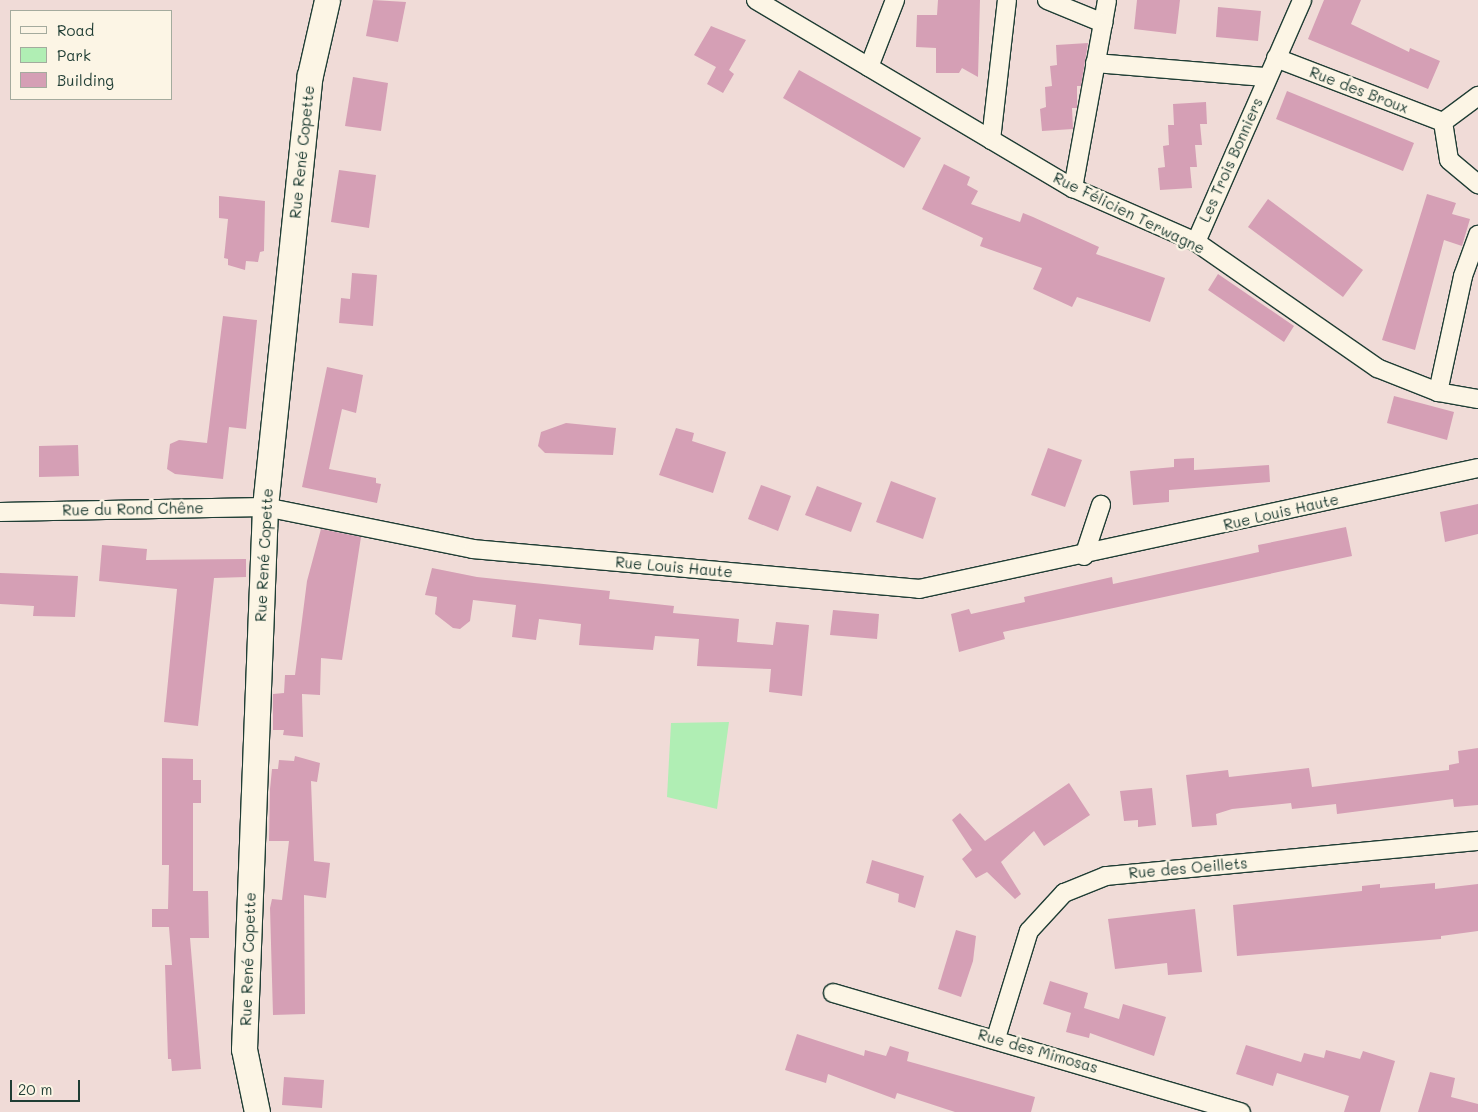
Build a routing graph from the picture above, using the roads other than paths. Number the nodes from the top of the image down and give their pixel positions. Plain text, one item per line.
1 (326, 0) edge
2 (756, 0) edge
3 (895, 0) edge
4 (1007, 0) edge
5 (1047, 0) edge
6 (1107, 0) edge
7 (1302, 0) edge
8 (784, 8) edge
9 (1103, 23) junction
10 (1276, 58) junction
11 (1095, 63) junction
12 (869, 68) junction
13 (1267, 77) junction
14 (1478, 96) edge
15 (1443, 122) junction
16 (991, 140) junction
17 (1478, 184) edge
18 (1073, 188) junction
19 (1478, 235) edge
20 (1196, 242) junction
21 (1438, 392) junction
22 (1478, 399) edge
23 (1478, 468) edge
24 (1101, 505) dead end
25 (265, 507) junction
26 (0, 512) edge
27 (1084, 556) junction
28 (1478, 841) edge
29 (833, 994) dead end
30 (996, 1038) junction
31 (256, 1112) edge
32 (1242, 1112) edge

1 - 25 street, Rue René Copette
2 - 8 street, Rue Félicien Terwagne
3 - 12 street
4 - 16 street
5 - 9 street
6 - 9 street
7 - 10 street, Les Trois Bonniers
8 - 12 street, Rue Félicien Terwagne
9 - 11 street
10 - 13 street, Les Trois Bonniers
10 - 15 street, Rue des Broux
11 - 13 street, Les Trois Bonniers
11 - 18 street
12 - 16 street, Rue Félicien Terwagne
13 - 20 street, Les Trois Bonniers
14 - 15 street
15 - 17 street
16 - 18 street, Rue Félicien Terwagne
18 - 20 street, Rue Félicien Terwagne
19 - 21 street
20 - 21 street, Rue Félicien Terwagne
21 - 22 street, Rue Félicien Terwagne
23 - 27 street, Rue Louis Haute
24 - 27 street
25 - 26 street, Rue du Rond Chêne
25 - 27 street, Rue Louis Haute
25 - 31 street, Rue René Copette
28 - 30 street, Rue des Oeillets
29 - 30 street, Rue des Mimosas
30 - 32 street, Rue des Mimosas

